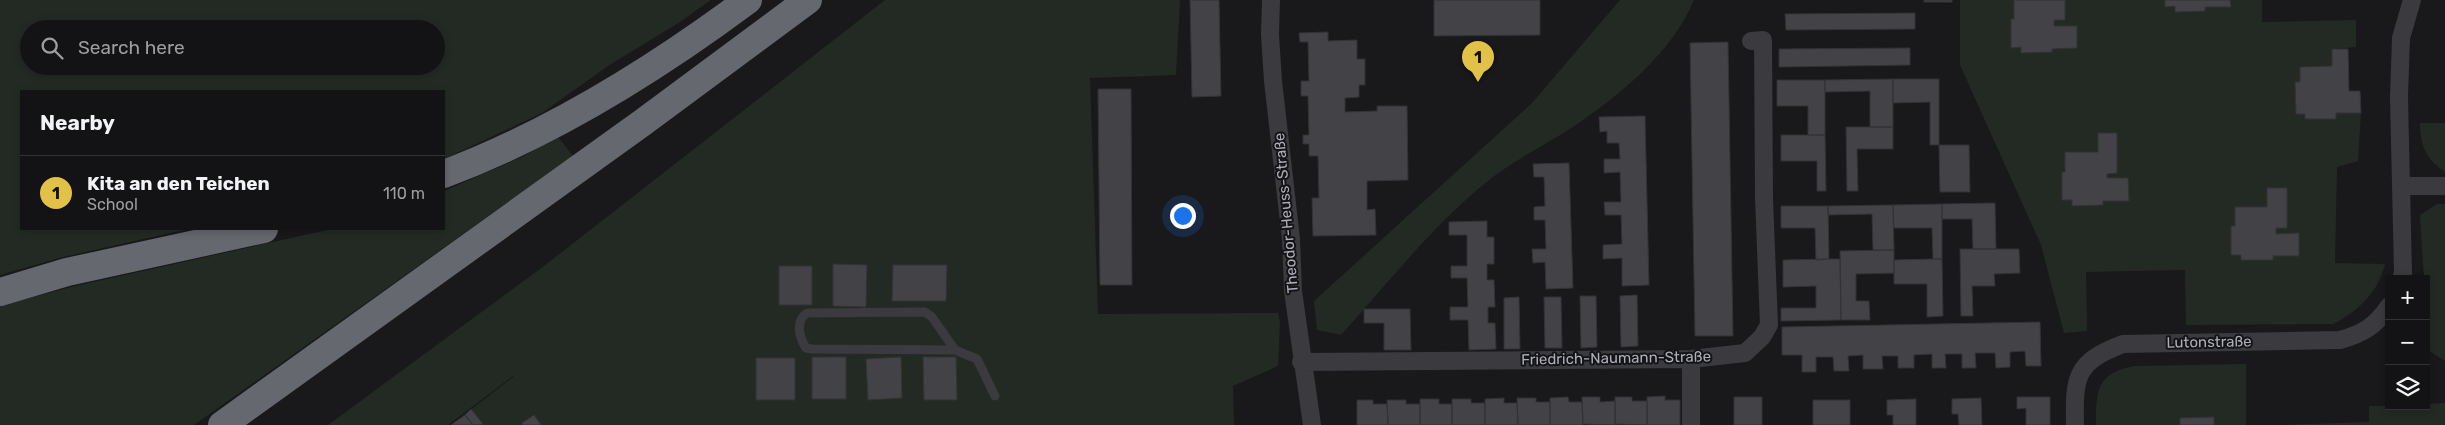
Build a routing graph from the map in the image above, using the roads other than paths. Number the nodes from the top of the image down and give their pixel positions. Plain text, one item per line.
1 (748, 0) edge
2 (808, 0) edge
3 (1271, 0) edge
4 (2412, 0) edge
5 (1750, 41) dead end
6 (445, 174) edge
7 (2402, 186) junction
8 (2445, 186) edge
9 (259, 230) edge
10 (2402, 275) edge
11 (0, 292) edge
12 (2385, 312) edge
13 (955, 350) junction
14 (1691, 359) junction
15 (1301, 362) junction
16 (996, 396) dead end
17 (222, 425) edge
18 (1312, 425) edge
19 (1691, 425) edge
20 (2075, 425) edge

1 - 6 highway
2 - 17 highway
3 - 15 street, Theodor-Heuss-Straße
4 - 7 street
5 - 14 street, Friedrich-Naumann-Straße
7 - 8 street
7 - 10 street
9 - 11 highway
12 - 20 street, Lutonstraße
13 - 13 lane
13 - 16 lane
14 - 15 street, Friedrich-Naumann-Straße
14 - 19 street
15 - 18 street, Theodor-Heuss-Straße

